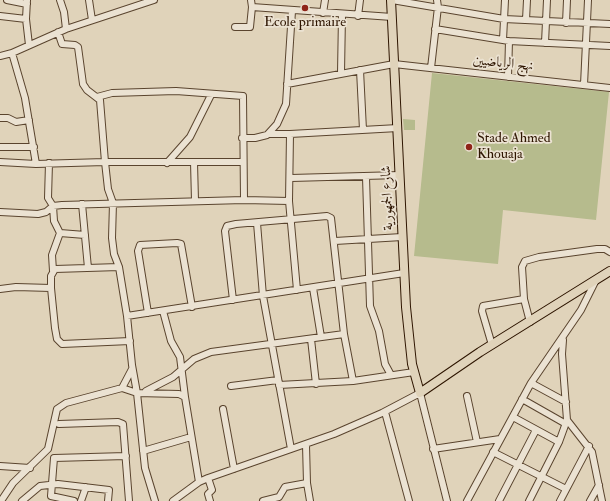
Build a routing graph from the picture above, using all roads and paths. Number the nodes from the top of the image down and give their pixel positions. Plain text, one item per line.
1 (7, 0) edge
2 (60, 0) edge
3 (89, 0) edge
4 (154, 0) edge
5 (325, 0) edge
6 (360, 0) edge
7 (391, 0) edge
8 (437, 0) edge
9 (505, 0) edge
10 (527, 0) edge
11 (547, 0) edge
12 (567, 0) edge
13 (588, 0) edge
14 (27, 2) edge
15 (251, 3) edge
16 (438, 7) junction
17 (292, 11) junction
18 (323, 13) junction
19 (342, 14) junction
20 (0, 16) edge
21 (358, 16) junction
22 (392, 17) junction
23 (26, 19) junction
24 (504, 19) junction
25 (92, 20) junction
26 (526, 20) junction
27 (546, 22) junction
28 (566, 23) junction
29 (587, 24) junction
30 (610, 24) edge
31 (235, 27) dead end
32 (66, 29) junction
33 (435, 29) junction
34 (58, 32) junction
35 (506, 41) junction
36 (545, 43) junction
37 (29, 45) junction
38 (586, 45) junction
39 (610, 46) edge
40 (12, 53) junction
41 (0, 56) edge
42 (394, 64) junction
43 (431, 68) junction
44 (360, 70) junction
45 (341, 73) junction
46 (508, 77) junction
47 (287, 84) junction
48 (584, 85) junction
49 (610, 88) edge
50 (212, 95) junction
51 (97, 97) junction
52 (0, 118) edge
53 (29, 120) junction
54 (279, 120) junction
55 (398, 128) junction
56 (363, 130) junction
57 (290, 134) junction
58 (267, 135) junction
59 (242, 138) junction
60 (0, 147) edge
61 (34, 147) junction
62 (0, 162) edge
63 (105, 162) junction
64 (194, 162) junction
65 (242, 162) junction
66 (49, 163) junction
67 (167, 163) junction
68 (36, 164) junction
69 (400, 175) junction
70 (366, 177) junction
71 (291, 178) junction
72 (244, 200) junction
73 (195, 201) junction
74 (289, 201) junction
75 (113, 203) junction
76 (82, 204) junction
77 (53, 206) junction
78 (0, 212) edge
79 (290, 219) junction
80 (257, 223) junction
81 (60, 233) junction
82 (85, 235) junction
83 (402, 237) junction
84 (369, 239) junction
85 (335, 241) junction
86 (610, 252) edge
87 (119, 267) junction
88 (88, 268) junction
89 (53, 271) junction
90 (610, 271) edge
91 (404, 273) junction
92 (371, 279) junction
93 (596, 279) junction
94 (339, 284) junction
95 (0, 288) edge
96 (51, 288) junction
97 (313, 288) junction
98 (297, 290) junction
99 (263, 296) junction
100 (524, 299) junction
101 (234, 300) junction
102 (192, 307) junction
103 (163, 311) junction
104 (148, 313) junction
105 (127, 316) junction
106 (530, 322) junction
107 (344, 334) junction
108 (321, 337) junction
109 (564, 338) junction
110 (312, 339) junction
111 (130, 341) junction
112 (271, 345) junction
113 (492, 345) junction
114 (132, 369) junction
115 (182, 370) junction
116 (391, 375) junction
117 (415, 375) junction
118 (353, 381) junction
119 (278, 383) junction
120 (531, 383) junction
121 (316, 384) junction
122 (432, 385) junction
123 (231, 386) dead end
124 (122, 388) junction
125 (139, 393) junction
126 (420, 393) junction
127 (467, 396) dead end
128 (185, 397) junction
129 (522, 399) junction
130 (566, 402) junction
131 (223, 409) dead end
132 (385, 412) junction
133 (512, 417) junction
134 (566, 422) junction
135 (59, 424) dead end
136 (536, 430) junction
137 (191, 437) junction
138 (500, 439) junction
139 (477, 442) junction
140 (559, 442) junction
141 (306, 445) junction
142 (589, 446) junction
143 (291, 449) junction
144 (433, 449) junction
145 (143, 451) junction
146 (493, 452) junction
147 (126, 456) junction
148 (518, 465) junction
149 (0, 466) edge
150 (30, 468) junction
151 (234, 469) junction
152 (541, 477) junction
153 (208, 478) junction
154 (198, 482) junction
155 (307, 483) junction
156 (52, 484) junction
157 (599, 485) junction
158 (86, 487) junction
159 (566, 490) junction
160 (531, 500) edge
161 (1, 501) edge
162 (22, 501) edge
163 (74, 501) edge
164 (81, 501) edge
165 (108, 501) edge
166 (129, 501) edge
167 (155, 501) edge
168 (173, 501) edge
169 (210, 501) edge
170 (263, 501) edge
171 (310, 501) edge
172 (409, 501) edge
173 (446, 501) edge
174 (467, 501) edge
175 (498, 501) edge
176 (560, 501) edge
177 (590, 501) edge
178 (602, 501) edge

1 - 14 street
2 - 32 street
3 - 25 street
4 - 25 street
5 - 18 street
6 - 21 street
7 - 16 street
7 - 22 main road, شارع الجمهورية
8 - 16 street
9 - 24 street
10 - 26 street
11 - 27 street
12 - 28 street
13 - 29 street
14 - 23 street
15 - 17 street
15 - 31 street
16 - 24 street
16 - 33 street
17 - 18 street
17 - 47 street
18 - 19 street
19 - 21 street
19 - 45 street
20 - 23 street
21 - 22 street
22 - 42 main road, شارع الجمهورية
23 - 37 street
24 - 26 street
24 - 35 street
25 - 32 street
26 - 27 street
27 - 28 street
27 - 36 street
28 - 29 street
29 - 30 street
29 - 38 street
32 - 34 street
33 - 35 street
33 - 43 street
34 - 37 street
34 - 51 street
35 - 36 street
35 - 46 street
36 - 38 street
37 - 40 street
38 - 39 street
38 - 48 street
40 - 41 street
40 - 53 street
42 - 43 street, نهج الرياضيين
42 - 44 street, نهج الرياضيين
42 - 55 main road, شارع الجمهورية
43 - 46 street, نهج الرياضيين
44 - 45 street, نهج الرياضيين
44 - 56 street
45 - 47 street, نهج الرياضيين
46 - 48 street, نهج الرياضيين
47 - 54 street
48 - 49 street, نهج الرياضيين
50 - 51 street
50 - 59 street
50 - 67 street
51 - 63 street
52 - 53 street
53 - 61 street
54 - 57 street
54 - 58 street
55 - 56 street
55 - 69 main road, شارع الجمهورية
56 - 57 street
57 - 58 street
57 - 71 street
58 - 59 street
59 - 65 street
60 - 61 street
61 - 68 street
62 - 68 street
63 - 66 street
63 - 67 street
63 - 75 street
64 - 65 street
64 - 67 street
64 - 73 street
65 - 72 street
66 - 68 street
66 - 77 street
69 - 70 street
69 - 83 main road, شارع الجمهورية
70 - 71 street
70 - 84 street
71 - 74 street
72 - 73 street
72 - 74 street
73 - 75 street
74 - 79 street
75 - 76 street
75 - 87 street
76 - 77 street
76 - 82 street
77 - 78 street
77 - 81 street
79 - 80 street
79 - 85 street
79 - 98 street
80 - 99 street
80 - 101 street
81 - 82 street
81 - 89 street
82 - 88 street
83 - 84 street
83 - 91 main road, شارع الجمهورية
84 - 85 street
84 - 92 street
85 - 94 street
86 - 100 street
87 - 88 street
87 - 105 street
88 - 89 street
89 - 96 street
90 - 93 main road
91 - 92 street
91 - 117 main road, شارع الجمهورية
92 - 94 street
92 - 116 street
93 - 106 main road
93 - 109 street
94 - 97 street
94 - 107 street
95 - 96 street
96 - 111 street
97 - 98 street
97 - 108 street
98 - 99 street
99 - 101 street
99 - 112 street
100 - 106 street
100 - 113 street
101 - 102 street
102 - 103 street
102 - 104 street
103 - 104 street
103 - 115 street
104 - 105 street
105 - 111 street
106 - 113 main road
107 - 108 street
107 - 118 street
108 - 110 street
109 - 120 street
109 - 130 street
110 - 112 street
110 - 121 street
111 - 114 street
112 - 115 street
112 - 119 street
113 - 122 main road
114 - 124 street
114 - 125 street
115 - 125 street
115 - 128 street
116 - 117 street
116 - 118 street
117 - 122 main road
117 - 126 main road, شارع الجمهورية
118 - 121 street
119 - 121 street
119 - 123 street
119 - 143 street
120 - 129 street
120 - 130 street
122 - 126 main road
124 - 125 street
124 - 150 street
125 - 128 street
125 - 145 street
126 - 132 street
126 - 144 street
127 - 139 street
128 - 137 street
129 - 133 street
129 - 134 street
130 - 134 street
131 - 151 street
132 - 141 street
132 - 172 street
133 - 136 street
133 - 138 street
134 - 140 street
134 - 142 street
135 - 147 street
136 - 140 street
136 - 148 street
137 - 145 street
137 - 154 street
138 - 139 street
138 - 146 street
139 - 144 street
140 - 152 street
141 - 143 street
141 - 155 street
142 - 157 street
142 - 159 street
143 - 151 street
144 - 173 street
145 - 167 street
146 - 148 street
146 - 174 street
147 - 156 street
147 - 166 street
148 - 152 street
148 - 175 street
149 - 150 street
150 - 161 street
151 - 153 street
152 - 159 street
152 - 160 street
153 - 154 street
153 - 169 street
154 - 168 street
155 - 170 street
155 - 171 street
156 - 158 street
156 - 162 street
156 - 163 street
157 - 177 street
157 - 178 street
158 - 164 street
158 - 165 street
159 - 176 street

